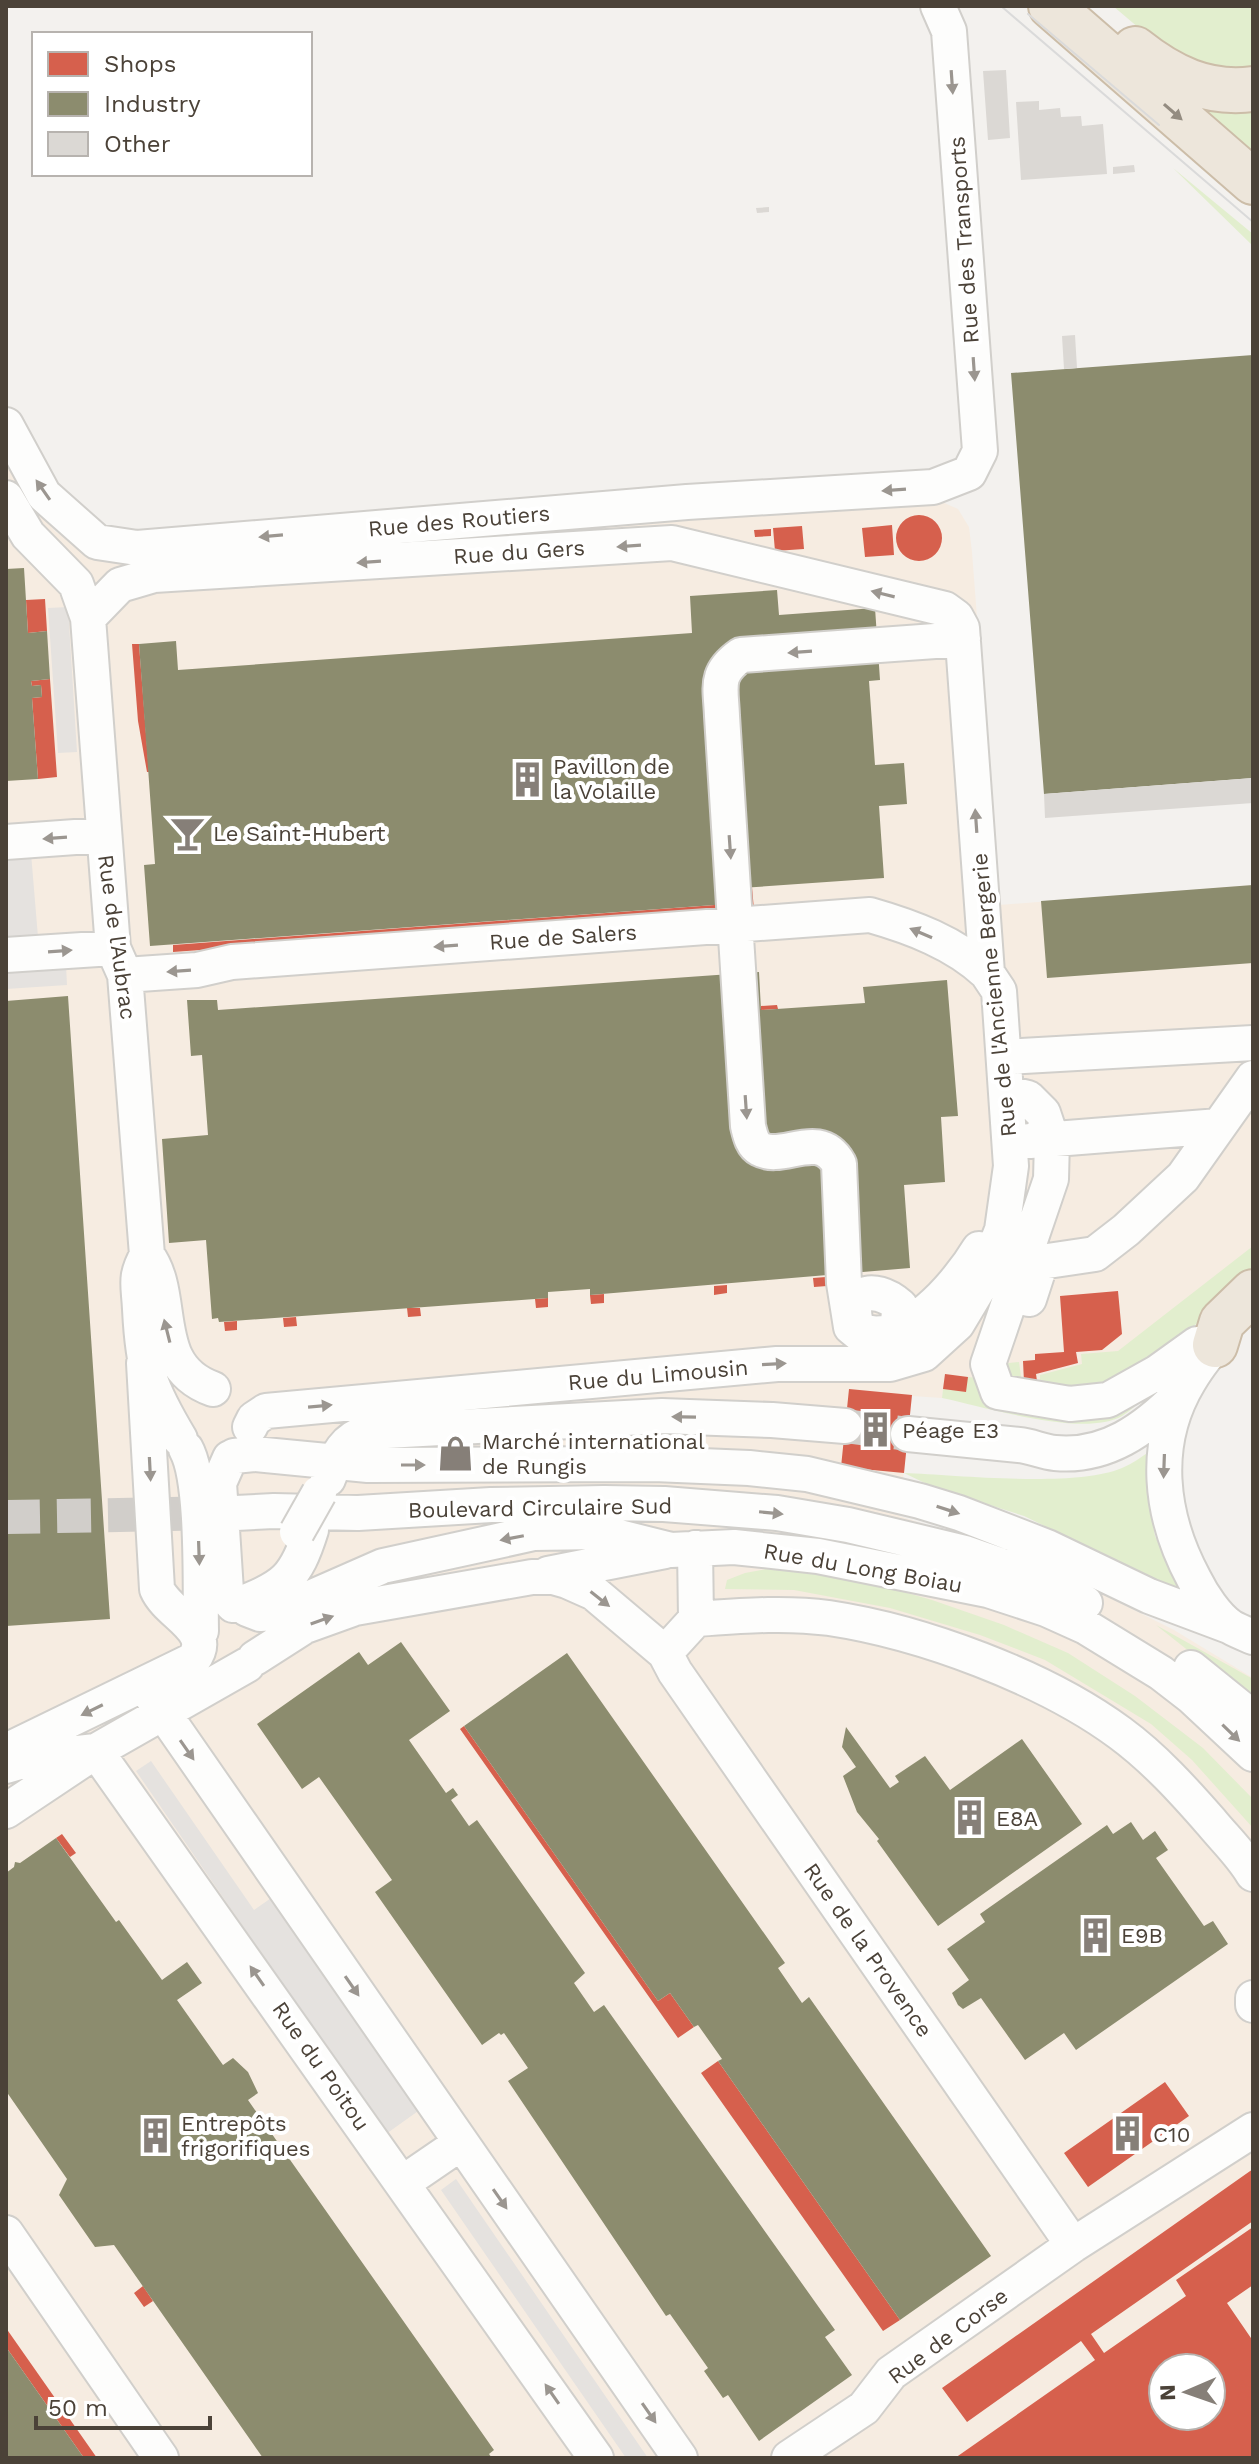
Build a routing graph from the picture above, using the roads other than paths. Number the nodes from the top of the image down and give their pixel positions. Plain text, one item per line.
1 (938, 6) edge
2 (1051, 6) edge
3 (1083, 6) edge
4 (1253, 89) edge
5 (1253, 182) edge
6 (6, 425) edge
7 (969, 473) joint
8 (6, 498) edge
9 (88, 618) junction
10 (960, 628) junction
11 (103, 835) junction
12 (6, 842) edge
13 (6, 955) edge
14 (119, 961) junction
15 (987, 973) junction
16 (1253, 1043) edge
17 (1005, 1057) junction
18 (1253, 1078) edge
19 (1007, 1093) junction
20 (1219, 1126) junction
21 (1052, 1140) junction
22 (1010, 1143) junction
23 (1004, 1215) junction
24 (147, 1255) junction
25 (1253, 1292) edge
26 (1253, 1321) edge
27 (1021, 1323) dead end
28 (1215, 1345) junction
29 (144, 1363) junction
30 (213, 1389) junction
31 (1182, 1392) junction
32 (845, 1426) tunnel mouth
33 (908, 1434) tunnel mouth
34 (183, 1444) junction
35 (238, 1447) junction
36 (327, 1481) junction
37 (886, 1492) junction
38 (236, 1513) tunnel mouth
39 (294, 1524) junction
40 (683, 1549) junction
41 (223, 1554) junction
42 (818, 1556) junction
43 (532, 1577) junction
44 (1071, 1596) junction
45 (239, 1606) junction
46 (696, 1619) junction
47 (1241, 1632) edge
48 (201, 1636) junction
49 (665, 1653) junction
50 (251, 1662) junction
51 (153, 1698) junction
52 (1253, 1718) edge
53 (6, 1751) edge
54 (96, 1751) junction
55 (1253, 1754) edge
56 (6, 1766) edge
57 (6, 1811) edge
58 (1253, 1874) edge
59 (1253, 1998) edge
60 (1253, 2005) edge
61 (1253, 2130) edge
62 (461, 2143) junction
63 (404, 2182) junction
64 (1073, 2245) junction
65 (12, 2254) edge
66 (161, 2458) edge
67 (596, 2458) edge
68 (680, 2458) edge
69 (789, 2458) edge

1 -> 7 street, Rue des Transports
2 -> 5 highway
3 - 4 highway
7 -> 6 street, Rue des Routiers
8 - 9 street, Rue de l'Aubrac
10 -> 9 street, Rue du Gers
9 - 11 street, Rue de l'Aubrac
15 -> 10 street, Rue de l'Ancienne Bergerie
10 -> 23 street
11 -> 12 street
11 - 14 street, Rue de l'Aubrac
13 -> 14 street, Rue de Salers
15 -> 14 street, Rue de Salers
14 - 24 street, Rue de l'Aubrac
15 - 17 street, Rue de l'Ancienne Bergerie
16 - 17 street
17 - 19 street, Rue de l'Ancienne Bergerie
18 - 20 street
19 - 21 street
19 - 22 street, Rue de l'Ancienne Bergerie
20 - 21 street
20 - 27 street
21 - 22 street
21 - 28 street
22 - 23 street, Rue de l'Ancienne Bergerie
35 -> 23 street, Rue du Limousin
24 - 29 street, Rue de l'Aubrac
30 -> 24 street, Rue de l'Aubrac
25 - 28 highway
26 - 28 street
28 - 31 street
29 - 34 street, Rue de l'Aubrac
29 -> 48 street
30 - 34 street
30 - 35 street
31 - 33 street
31 -> 47 street
32 -> 36 street
34 - 35 street
34 -> 48 street
35 - 36 street
35 - 41 street
36 -> 37 street
36 - 39 street
37 - 39 street
37 -> 47 street
38 - 39 street, Boulevard Circulaire Sud
39 - 41 street
39 -> 44 street, Boulevard Circulaire Sud
39 - 45 street
40 - 42 street, Rue du Long Boiau
40 - 43 street
40 -> 45 street, Rue du Long Boiau
40 - 46 street
41 - 45 street
42 - 44 street
42 -> 55 street, Rue du Long Boiau
43 -> 49 street
50 -> 43 street
44 - 52 street
45 - 48 street
45 - 50 street
46 - 49 street
46 - 58 street
48 - 50 street
48 - 51 street
49 - 64 street, Rue de la Provence
50 - 51 street
51 -> 53 street
51 - 54 street
51 -> 62 street
54 - 56 street
54 - 57 street
63 -> 54 street, Rue du Poitou
59 - 60 street
61 - 64 street, Rue de Corse
62 - 63 street
62 -> 68 street
67 -> 63 street, Rue du Poitou
64 - 69 street, Rue de Corse
65 - 66 street

